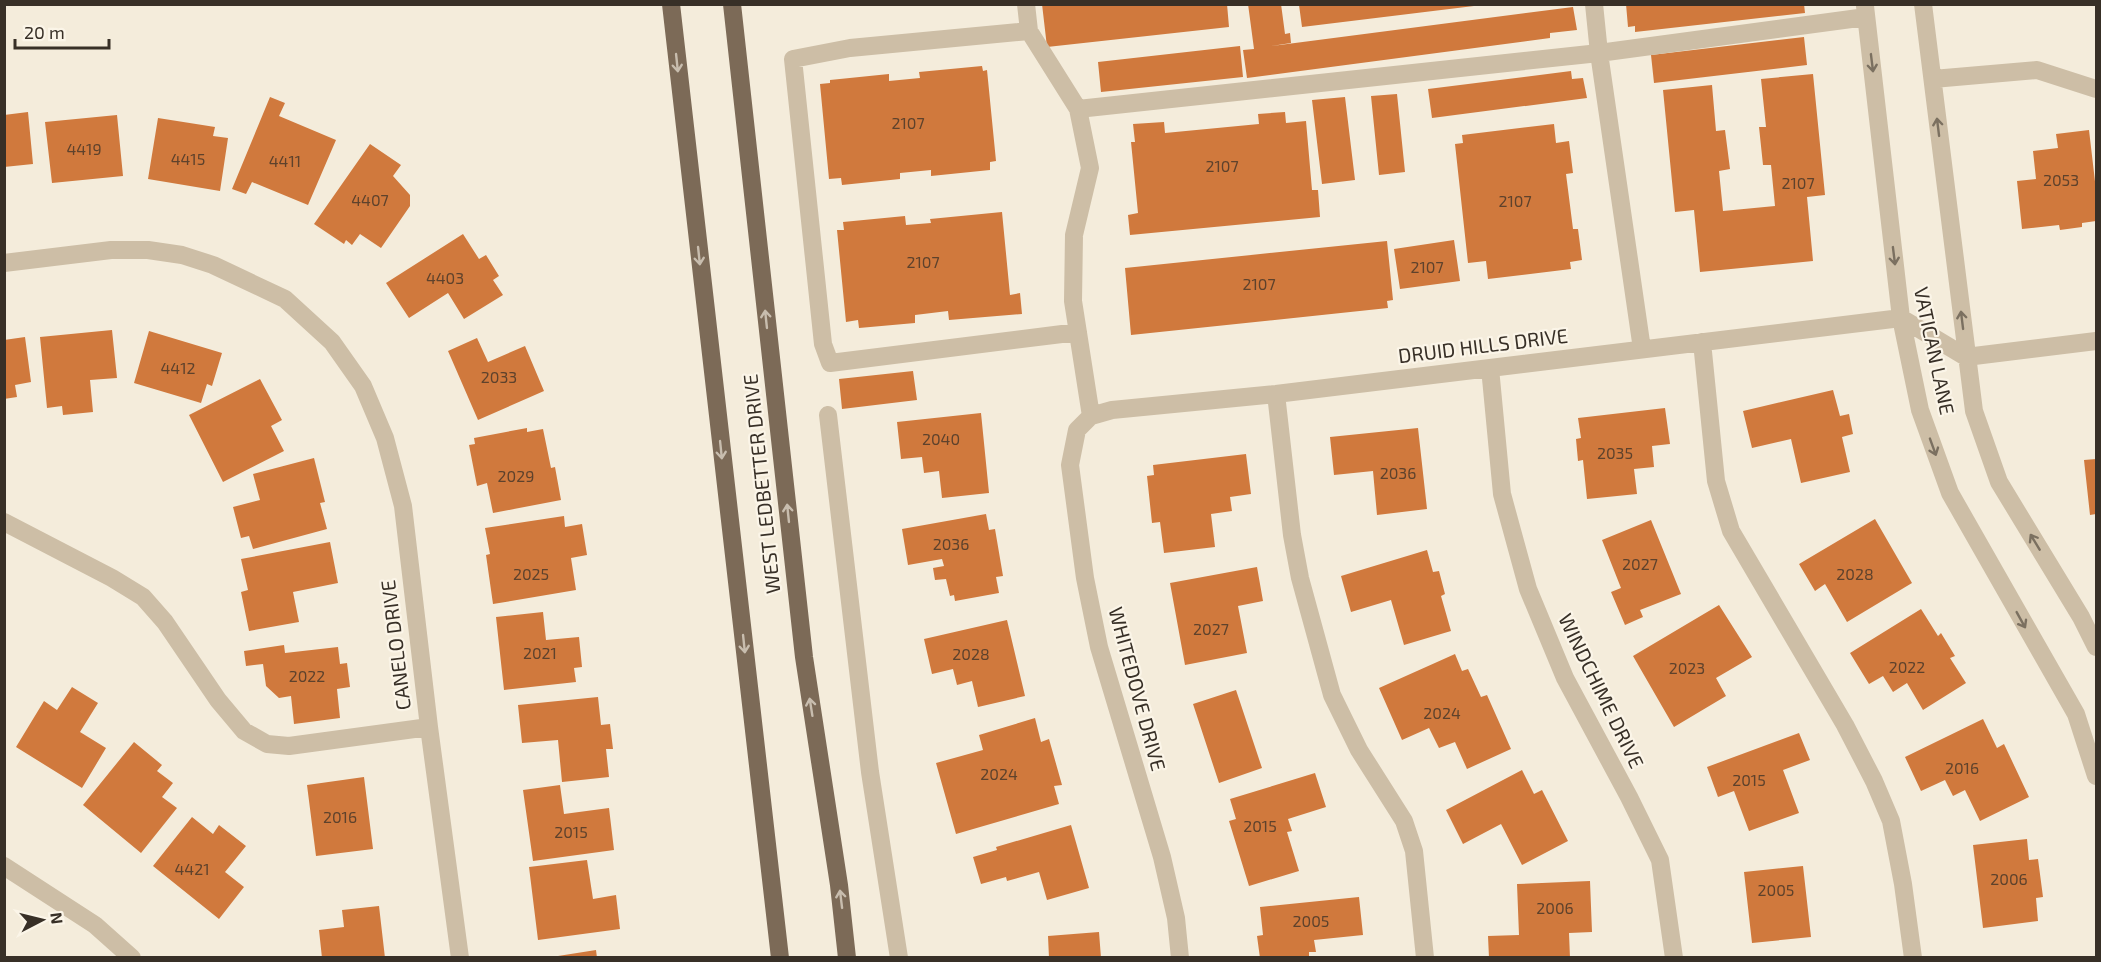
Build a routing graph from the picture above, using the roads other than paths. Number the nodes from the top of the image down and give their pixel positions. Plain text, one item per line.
1 (671, 4) edge
2 (732, 4) edge
3 (1026, 4) edge
4 (1594, 4) edge
5 (1923, 4) edge
6 (1866, 11) edge
7 (1029, 31) junction
8 (1599, 53) junction
9 (1932, 79) junction
10 (2097, 88) edge
11 (1078, 109) junction
12 (4, 263) edge
13 (1901, 318) junction
14 (1078, 332) junction
15 (2097, 341) edge
16 (1702, 342) junction
17 (1642, 349) junction
18 (1966, 357) junction
19 (1490, 368) junction
20 (1276, 394) junction
21 (828, 415) dead end
22 (1091, 416) junction
23 (4, 522) edge
24 (2097, 647) edge
25 (429, 727) junction
26 (2097, 776) edge
27 (4, 866) edge
28 (132, 957) edge
29 (460, 957) edge
30 (780, 957) edge
31 (847, 957) edge
32 (899, 957) edge
33 (1180, 957) edge
34 (1425, 957) edge
35 (1674, 957) edge
36 (1913, 957) edge

1 -> 30 main road, WEST LEDBETTER DRIVE
31 -> 2 main road, WEST LEDBETTER DRIVE
3 - 7 street
4 - 8 street
5 - 9 street, VATICAN LANE
6 - 8 street
6 -> 13 street, VATICAN LANE
7 - 11 street
7 - 14 street
8 - 11 street
8 - 17 street
9 - 10 street
18 -> 9 street, VATICAN LANE
11 - 14 street
12 - 25 street, CANELO DRIVE
13 - 16 street, DRUID HILLS DRIVE
13 - 18 street
13 -> 26 street, VATICAN LANE
14 - 22 street
15 - 18 street
16 - 17 street, DRUID HILLS DRIVE
16 - 36 street
17 - 19 street, DRUID HILLS DRIVE
24 -> 18 street, VATICAN LANE
19 - 20 street, DRUID HILLS DRIVE
19 - 35 street, WINDCHIME DRIVE
20 - 22 street, DRUID HILLS DRIVE
20 - 34 street
21 - 32 street
22 - 33 street, WHITEDOVE DRIVE
23 - 25 street
25 - 29 street, CANELO DRIVE
27 - 28 street

